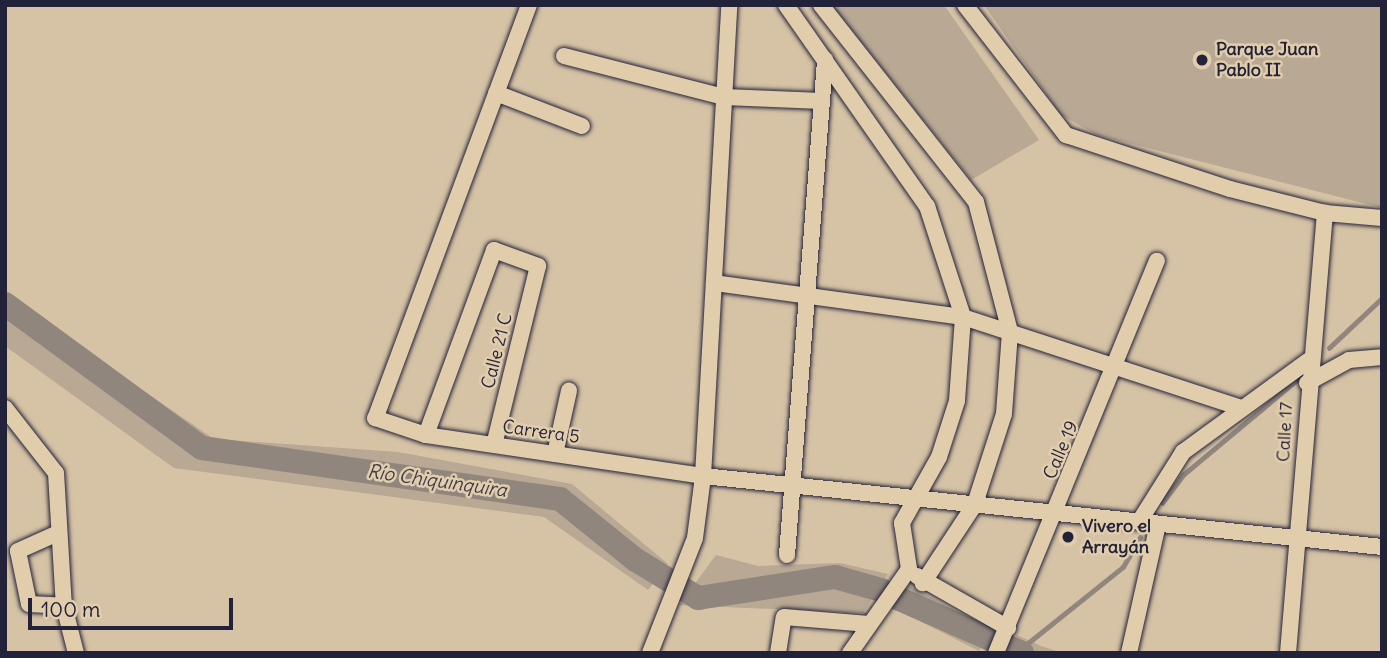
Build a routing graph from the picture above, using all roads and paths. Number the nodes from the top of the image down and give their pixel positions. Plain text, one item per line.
1 (529, 5) edge
2 (729, 5) edge
3 (786, 5) edge
4 (821, 5) edge
5 (965, 5) edge
6 (564, 56) dead end
7 (825, 59) junction
8 (496, 93) junction
9 (724, 97) junction
10 (822, 101) junction
11 (582, 126) dead end
12 (1325, 213) junction
13 (1382, 218) edge
14 (1157, 261) dead end
15 (714, 283) junction
16 (807, 300) junction
17 (964, 317) junction
18 (1010, 332) junction
19 (1382, 357) edge
20 (1308, 361) junction
21 (1118, 365) junction
22 (1307, 383) junction
23 (569, 391) dead end
24 (1239, 407) junction
25 (5, 408) edge
26 (426, 435) junction
27 (494, 445) junction
28 (555, 454) junction
29 (703, 476) junction
30 (794, 485) junction
31 (919, 496) junction
32 (975, 504) junction
33 (1054, 517) junction
34 (1139, 522) junction
35 (1158, 524) junction
36 (58, 533) junction
37 (1300, 540) junction
38 (1382, 547) edge
39 (788, 555) dead end
40 (909, 569) junction
41 (923, 583) junction
42 (64, 606) junction
43 (869, 624) junction
44 (1006, 632) junction
45 (76, 653) edge
46 (650, 653) edge
47 (778, 653) edge
48 (850, 653) edge
49 (996, 653) edge
50 (1129, 653) edge
51 (1288, 653) edge

1 - 8 street
2 - 9 street
3 - 7 street
4 - 18 street
5 - 12 street
6 - 9 street
7 - 10 street
7 - 17 street
8 - 11 street
8 - 26 street, Carrera 5
9 - 10 street
9 - 15 street
10 - 16 street
12 - 13 street
12 - 20 street, Calle 17
14 - 21 street, Calle 19
15 - 16 street
15 - 29 street
16 - 17 street
16 - 30 street
17 - 18 street
17 - 31 street
18 - 21 street
18 - 32 street
19 - 22 street
20 - 22 street, Calle 17
20 - 24 street
21 - 24 street
21 - 33 street, Calle 19
22 - 37 street, Calle 17
23 - 28 street
24 - 34 street
25 - 36 street
26 - 27 street, Carrera 5
26 - 27 street, Calle 21 C
27 - 28 street, Carrera 5
28 - 29 street, Carrera 5
29 - 30 street, Carrera 5
29 - 46 street
30 - 31 street, Carrera 5
30 - 39 street
31 - 32 street, Carrera 5
31 - 40 street
32 - 33 street, Carrera 5
32 - 41 street
33 - 34 street, Carrera 5
33 - 44 street, Calle 19
34 - 35 street, Carrera 5
35 - 37 street, Carrera 5
35 - 50 street
36 - 42 street
36 - 42 street
37 - 38 street, Carrera 5
37 - 51 street, Calle 17
40 - 41 street
40 - 43 street
41 - 44 street
42 - 45 street
43 - 47 street
43 - 48 street
44 - 49 street, Calle 19

